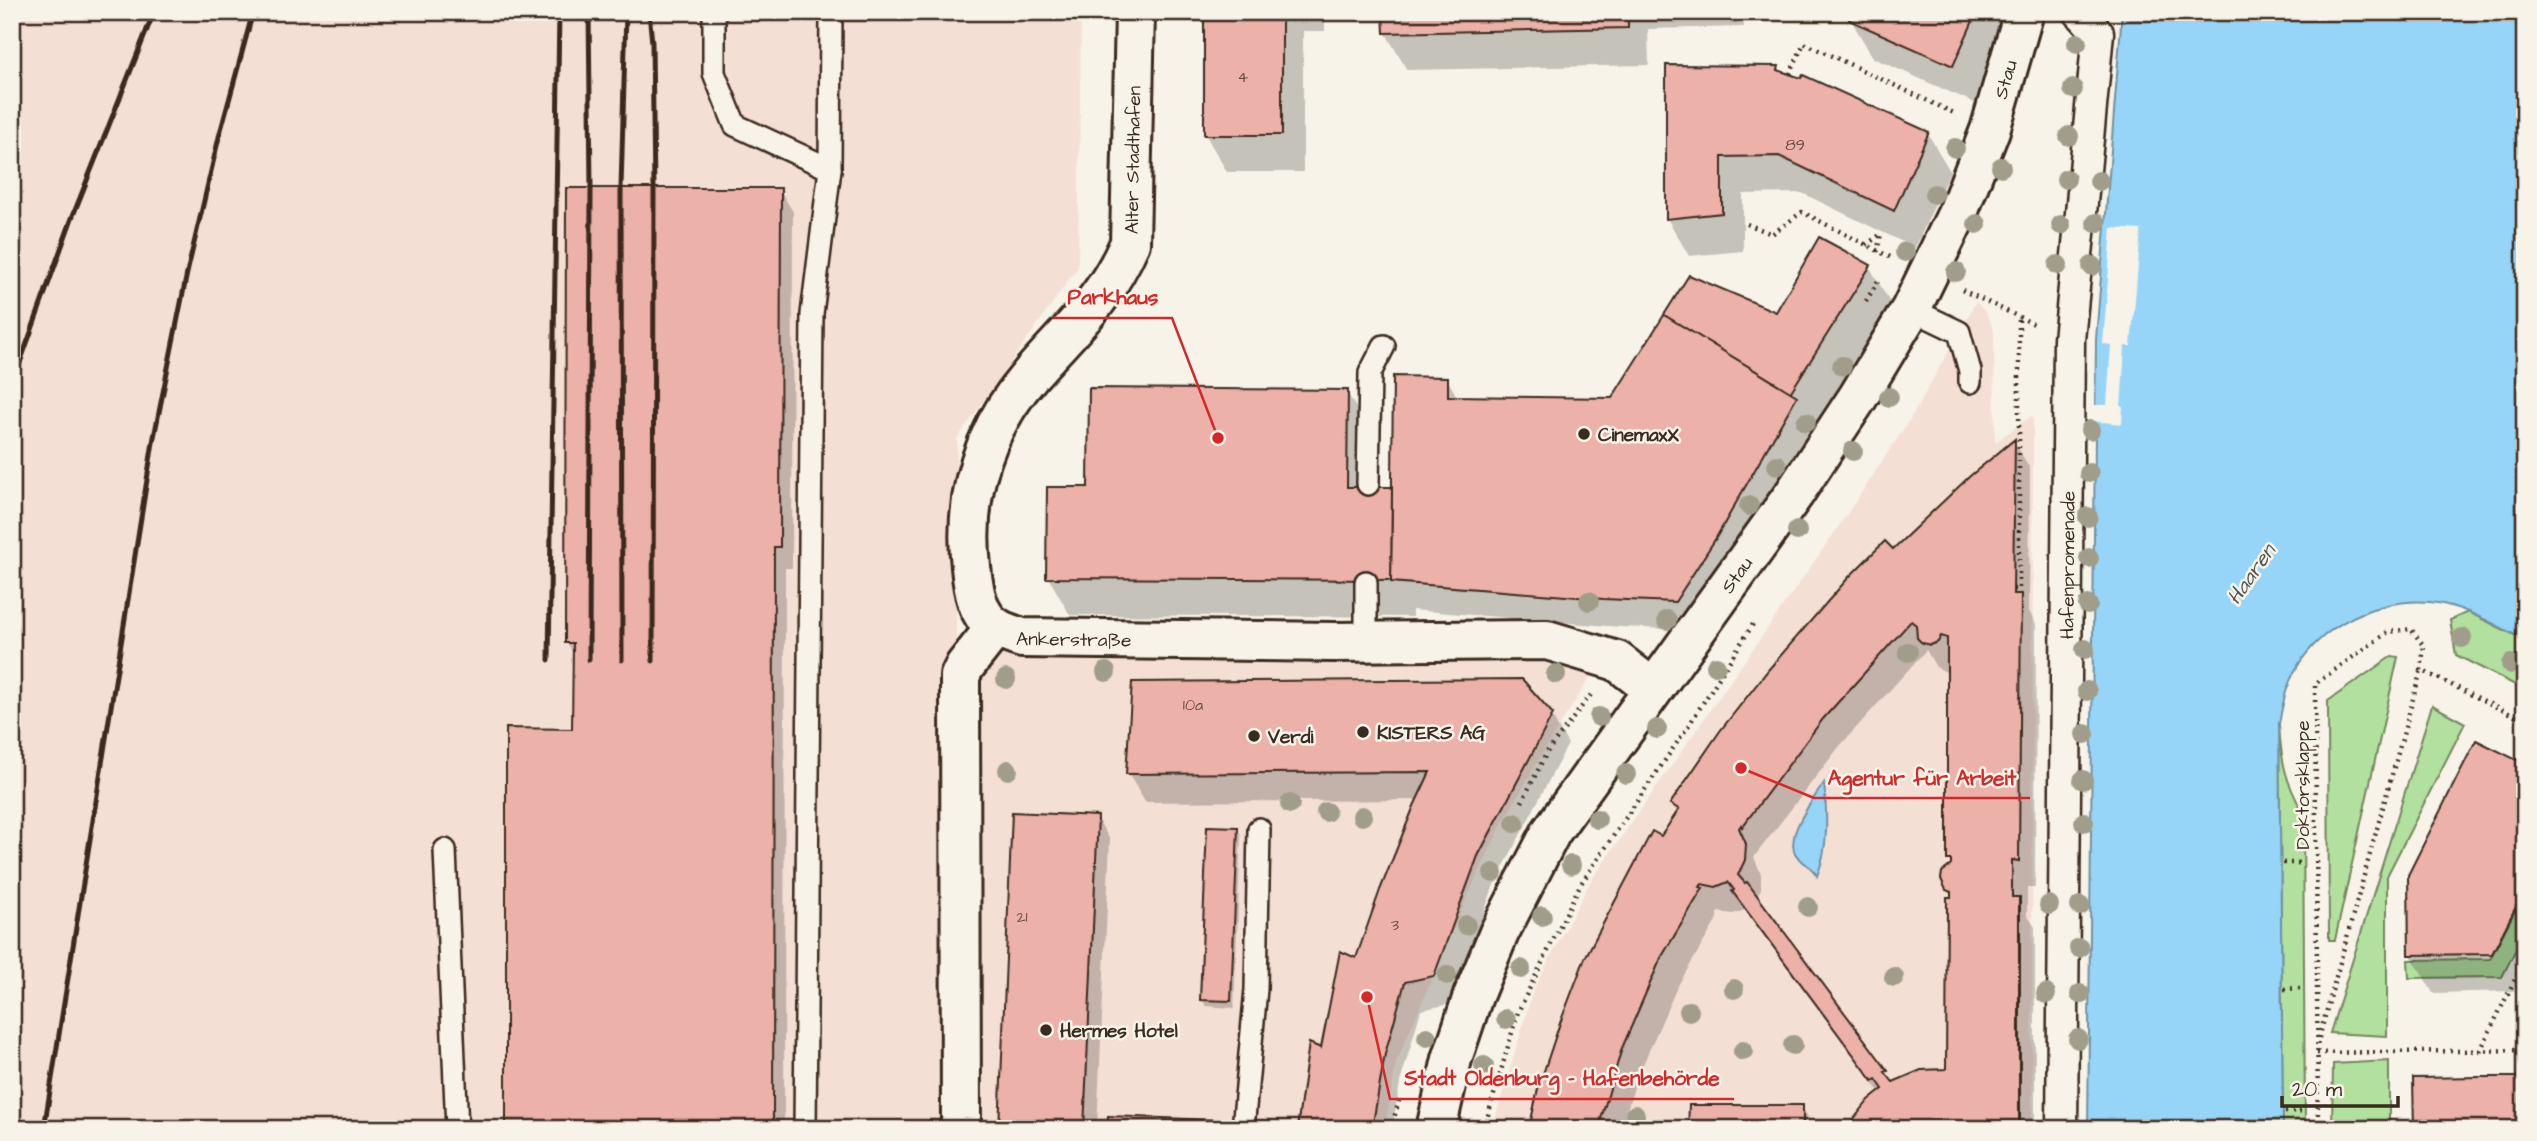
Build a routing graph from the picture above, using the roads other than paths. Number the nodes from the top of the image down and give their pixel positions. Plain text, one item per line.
1 (714, 12) edge
2 (831, 12) edge
3 (1135, 12) edge
4 (2024, 12) edge
5 (2079, 12) edge
6 (830, 169) junction
7 (1910, 309) junction
8 (1384, 346) dead end
9 (1970, 382) dead end
10 (1368, 484) dead end
11 (1366, 582) dead end
12 (995, 628) junction
13 (1366, 640) junction
14 (1653, 689) junction
15 (1259, 829) dead end
16 (445, 850) dead end
17 (457, 1129) edge
18 (805, 1129) edge
19 (961, 1129) edge
20 (1243, 1129) edge
21 (1436, 1129) edge
22 (2062, 1129) edge

1 - 6 lane
2 - 6 lane
3 - 12 street, Alter Stadthafen
4 - 7 street, Stau
5 - 22 street, Hafenpromenade
6 - 18 lane
7 - 9 lane
7 - 14 street, Stau
8 - 10 lane
11 - 13 lane
12 - 13 street, Ankerstraße
12 - 19 street, Ankerstraße
13 - 14 street, Ankerstraße
14 - 21 street, Stau
15 - 20 lane
16 - 17 lane

